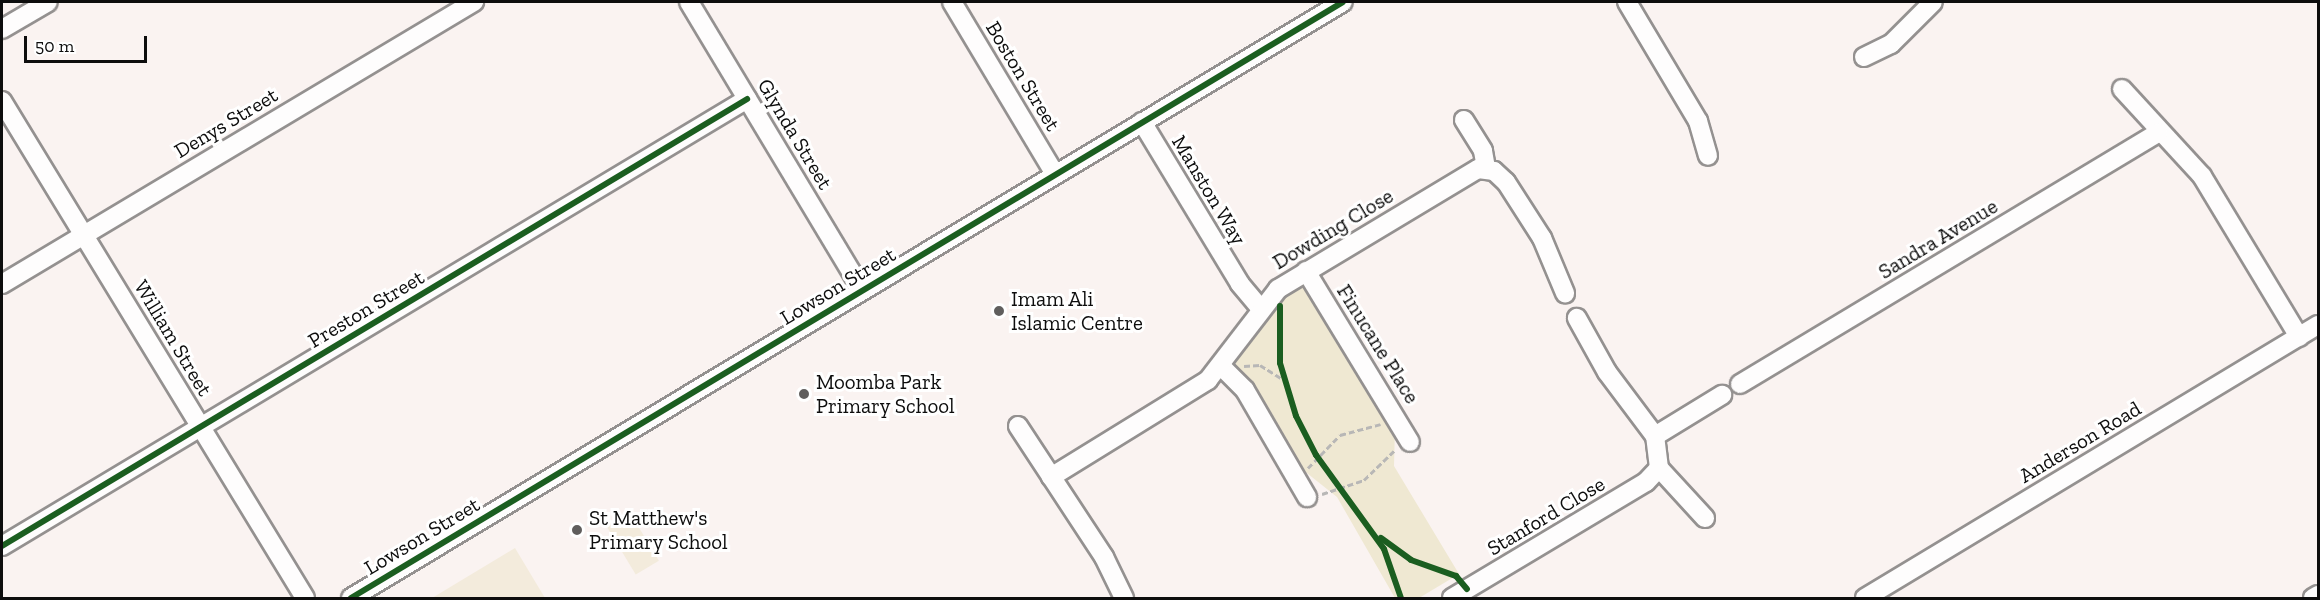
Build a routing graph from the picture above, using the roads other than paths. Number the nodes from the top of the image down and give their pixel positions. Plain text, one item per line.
1 (48, 2) edge
2 (474, 2) edge
3 (689, 2) edge
4 (952, 2) edge
5 (1343, 2) edge
6 (1627, 2) edge
7 (1933, 2) edge
8 (2, 29) edge
9 (1864, 57) dead end
10 (2122, 89) dead end
11 (747, 99) junction
12 (2, 101) edge
13 (1464, 120) dead end
14 (1142, 122) junction
15 (2158, 133) junction
16 (1708, 156) dead end
17 (1486, 168) junction
18 (1055, 174) junction
19 (85, 234) junction
20 (1306, 271) junction
21 (2, 284) edge
22 (862, 290) junction
23 (1565, 293) dead end
24 (1261, 309) junction
25 (1577, 318) dead end
26 (2319, 325) edge
27 (2299, 337) junction
28 (1231, 367) junction
29 (1740, 384) dead end
30 (1722, 395) dead end
31 (1018, 426) dead end
32 (200, 428) junction
33 (1655, 436) junction
34 (1409, 440) road end
35 (1659, 468) junction
36 (1051, 477) junction
37 (1307, 496) road end
38 (1705, 518) dead end
39 (2, 546) edge
40 (1460, 594) edge
41 (2319, 595) edge
42 (304, 598) edge
43 (351, 598) edge
44 (1124, 598) edge
45 (1865, 598) edge
46 (2313, 598) edge

1 - 8 street
2 - 19 street, Denys Street
3 - 11 street, Glynda Street
4 - 18 street, Boston Street
5 - 14 street, Lowson Street
6 - 16 street
7 - 9 street
10 - 15 street
11 - 22 street, Glynda Street
11 - 32 street, Preston Street
12 - 19 street, William Street
13 - 17 street
14 - 18 street, Lowson Street
14 - 24 street, Manston Way
15 - 27 street
15 - 29 street, Sandra Avenue
17 - 20 street, Dowding Close
17 - 23 street
18 - 22 street, Lowson Street
19 - 21 street, Denys Street
19 - 32 street, William Street
20 - 24 street, Dowding Close
20 - 34 street, Finucane Place
22 - 43 street, Lowson Street
24 - 28 street, Dowding Close
25 - 33 street
26 - 27 street, Anderson Road
27 - 45 street, Anderson Road
28 - 36 street, Dowding Close
28 - 37 street
30 - 33 street
31 - 36 street
32 - 39 street, Preston Street
32 - 42 street, William Street
33 - 35 street
35 - 38 street
35 - 40 street, Stanford Close
36 - 44 street
41 - 46 street

